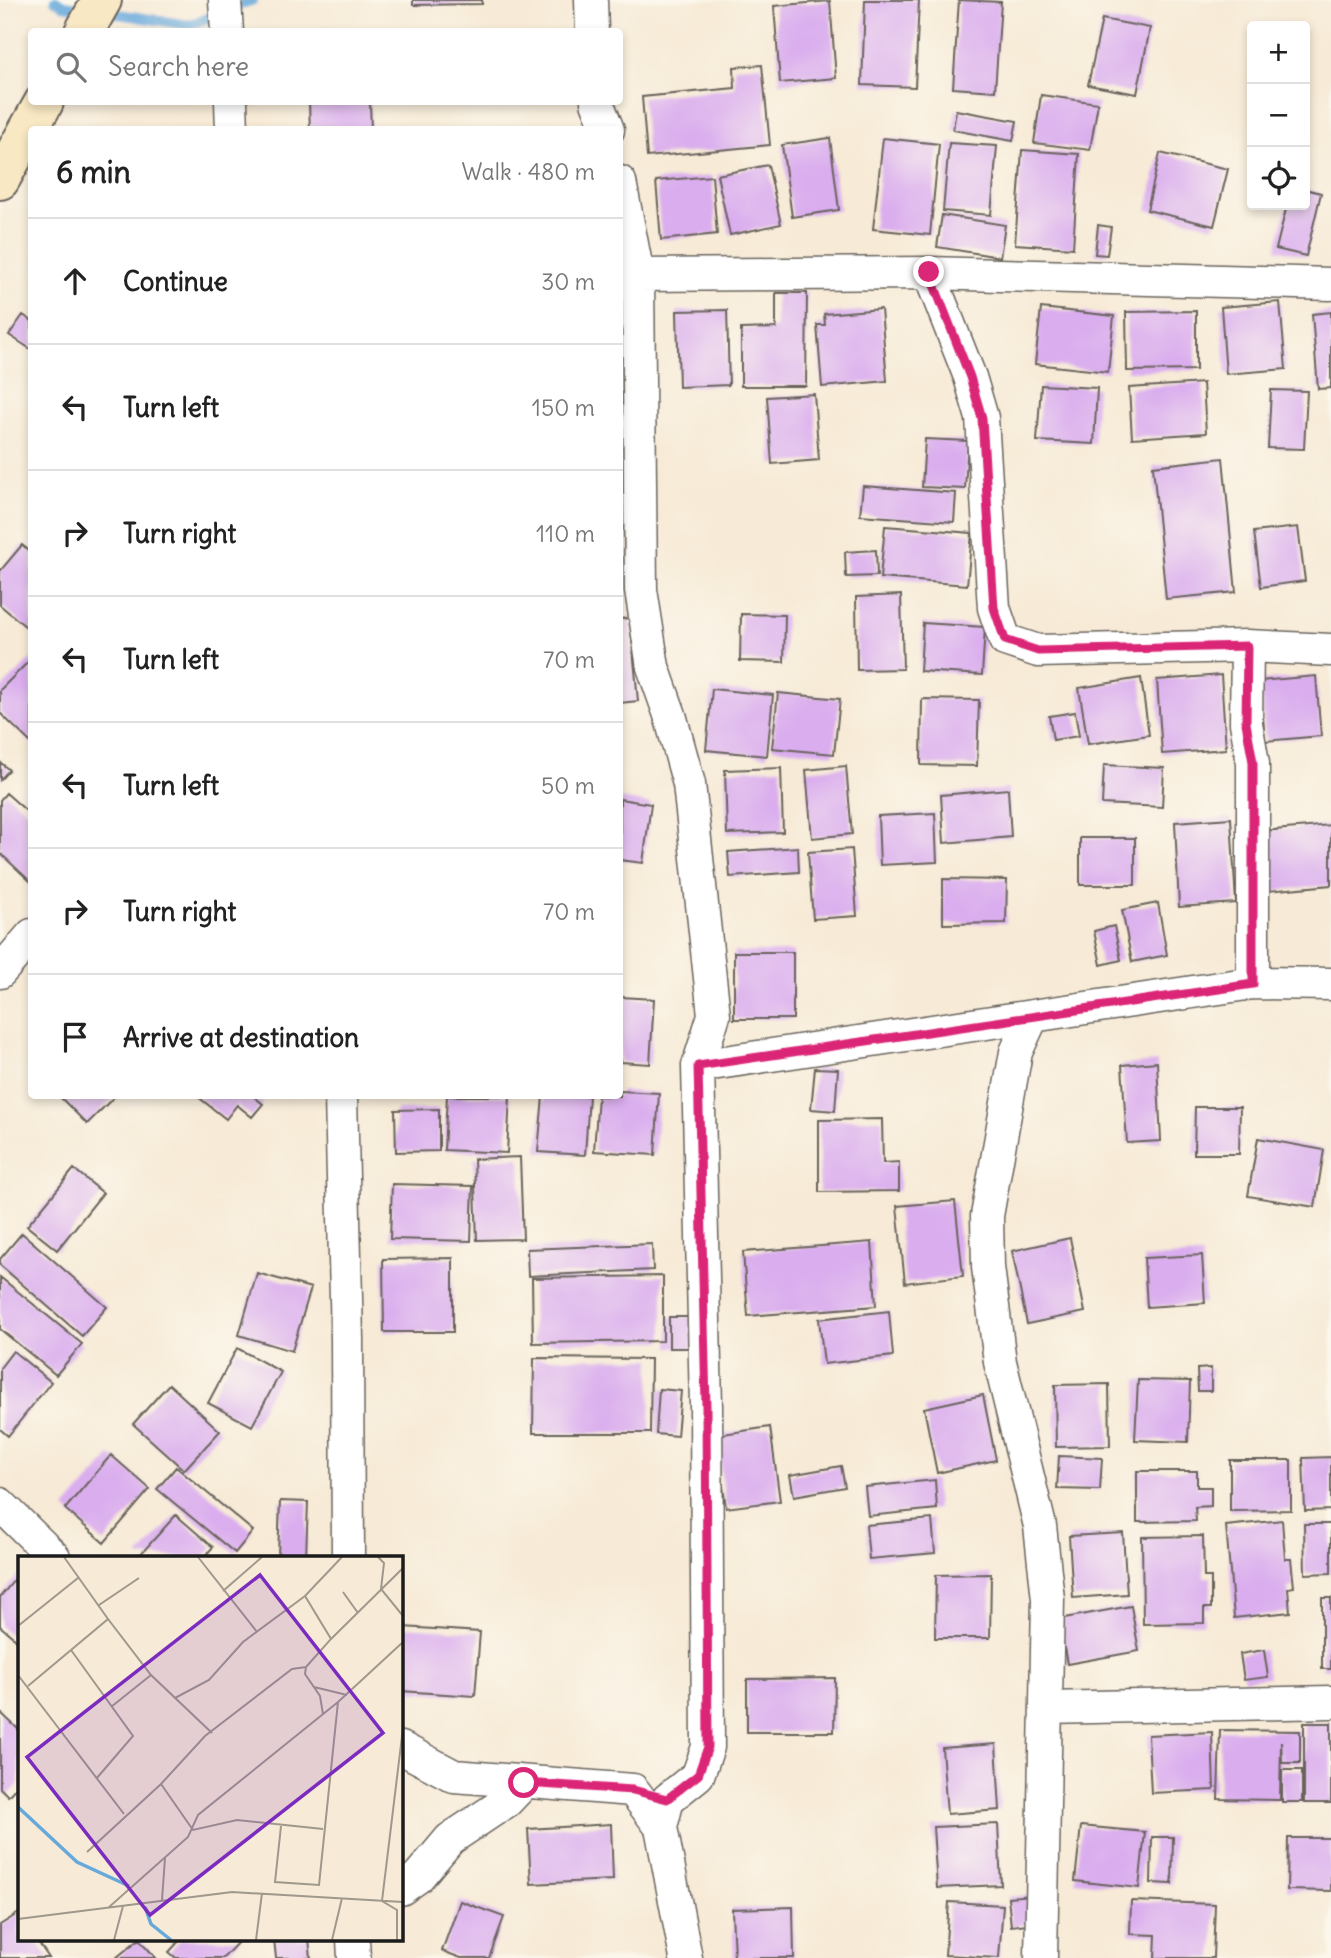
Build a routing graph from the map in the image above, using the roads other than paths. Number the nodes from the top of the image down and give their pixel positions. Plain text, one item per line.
1 (102, 0) edge
2 (225, 0) edge
3 (591, 0) edge
4 (86, 28) edge
5 (227, 28) edge
6 (592, 28) edge
7 (230, 105) edge
8 (598, 105) edge
9 (232, 126) edge
10 (606, 126) edge
11 (28, 135) edge
12 (0, 180) edge
13 (623, 198) edge
14 (929, 272) junction
15 (638, 275) junction
16 (1331, 284) edge
17 (630, 589) edge
18 (1247, 646) junction
19 (1331, 650) edge
20 (28, 940) edge
21 (0, 972) edge
22 (1253, 984) junction
23 (1331, 984) edge
24 (1032, 1017) junction
25 (698, 1066) junction
26 (341, 1099) edge
27 (0, 1504) edge
28 (53, 1556) edge
29 (348, 1556) edge
30 (1331, 1702) edge
31 (1046, 1709) junction
32 (402, 1749) edge
33 (524, 1783) junction
34 (664, 1813) junction
35 (402, 1888) edge
36 (353, 1940) edge
37 (354, 1958) edge
38 (686, 1958) edge
39 (1041, 1958) edge

1 - 4 main road
2 - 5 street
3 - 6 street
7 - 9 street
8 - 10 street
11 - 12 main road
13 - 15 street
14 - 15 street
14 - 16 street
14 - 18 street
15 - 17 street
17 - 25 street
18 - 19 street
18 - 22 street
20 - 21 street
22 - 23 street
22 - 24 street
24 - 25 street
24 - 31 street
25 - 34 street
26 - 29 street
27 - 28 street
30 - 31 street
31 - 39 street
32 - 33 street
33 - 34 street
33 - 35 street
34 - 38 street
36 - 37 street

